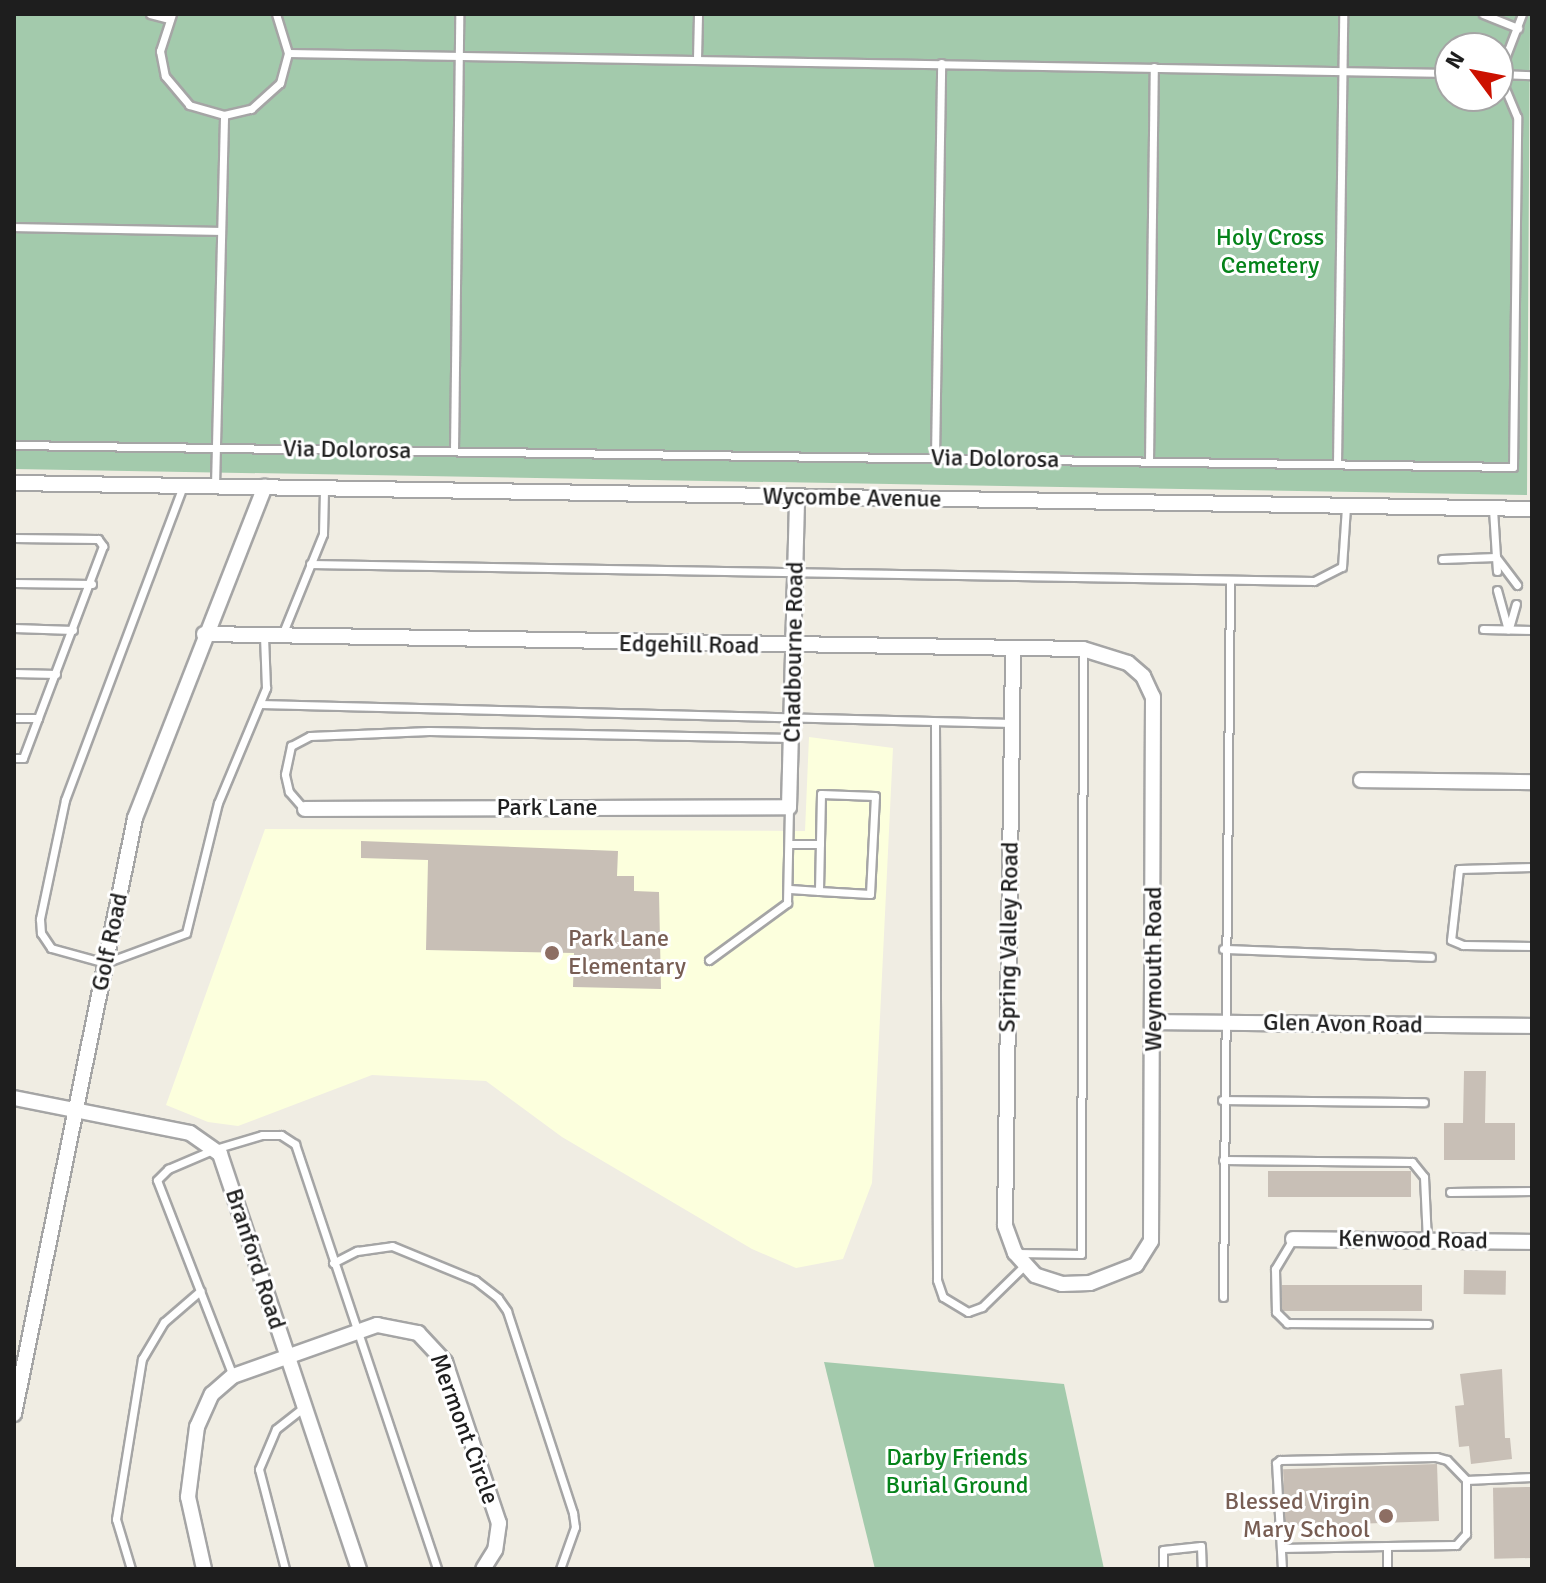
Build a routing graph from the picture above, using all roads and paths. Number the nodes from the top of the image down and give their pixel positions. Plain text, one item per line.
1 (150, 14) edge
2 (276, 14) edge
3 (459, 14) edge
4 (698, 14) edge
5 (1343, 14) edge
6 (1483, 14) edge
7 (1522, 14) edge
8 (170, 17) edge
9 (1518, 28) junction
10 (1514, 37) edge
11 (288, 53) junction
12 (459, 56) junction
13 (697, 59) junction
14 (941, 63) junction
15 (1154, 67) junction
16 (1342, 72) junction
17 (1434, 73) edge
18 (1514, 110) edge
19 (224, 115) junction
20 (14, 227) edge
21 (220, 231) junction
22 (14, 445) edge
23 (215, 448) junction
24 (454, 451) junction
25 (935, 458) junction
26 (1149, 461) junction
27 (1337, 464) junction
28 (14, 483) edge
29 (177, 486) junction
30 (215, 486) junction
31 (265, 487) junction
32 (324, 488) junction
33 (797, 497) junction
34 (1346, 506) junction
35 (1493, 509) junction
36 (1532, 509) edge
37 (14, 538) edge
38 (1496, 557) junction
39 (1442, 559) dead end
40 (310, 564) junction
41 (1497, 571) dead end
42 (796, 574) junction
43 (1230, 580) junction
44 (14, 583) edge
45 (92, 584) junction
46 (1517, 585) dead end
47 (1497, 590) dead end
48 (1516, 604) dead end
49 (14, 628) edge
50 (1483, 629) dead end
51 (73, 630) junction
52 (1508, 630) junction
53 (1532, 630) edge
54 (204, 634) junction
55 (264, 635) junction
56 (282, 635) junction
57 (793, 648) junction
58 (1013, 649) junction
59 (1083, 649) junction
60 (14, 673) edge
61 (56, 674) junction
62 (1153, 697) joint
63 (260, 704) junction
64 (14, 718) edge
65 (38, 718) junction
66 (792, 718) junction
67 (1012, 723) junction
68 (935, 724) junction
69 (792, 738) junction
70 (14, 758) edge
71 (1361, 780) dead end
72 (1532, 782) edge
73 (789, 807) junction
74 (305, 809) joint
75 (790, 844) junction
76 (820, 844) junction
77 (1532, 867) edge
78 (790, 889) junction
79 (819, 891) junction
80 (1532, 946) edge
81 (1223, 949) junction
82 (1431, 957) dead end
83 (709, 960) dead end
84 (105, 963) junction
85 (1154, 1022) junction
86 (1227, 1022) junction
87 (1532, 1026) edge
88 (14, 1098) edge
89 (1222, 1100) junction
90 (1424, 1102) dead end
91 (76, 1108) junction
92 (215, 1149) junction
93 (1223, 1160) junction
94 (1532, 1191) edge
95 (1450, 1192) dead end
96 (1293, 1239) joint
97 (1427, 1241) junction
98 (1532, 1242) edge
99 (1020, 1259) junction
100 (333, 1263) junction
101 (200, 1291) junction
102 (1223, 1297) dead end
103 (1428, 1324) dead end
104 (356, 1332) junction
105 (287, 1355) junction
106 (233, 1376) junction
107 (304, 1407) junction
108 (14, 1414) edge
109 (1532, 1477) edge
110 (1466, 1480) junction
111 (1387, 1546) junction
112 (1281, 1548) junction
113 (131, 1569) edge
114 (204, 1569) edge
115 (285, 1569) edge
116 (359, 1569) edge
117 (437, 1569) edge
118 (483, 1569) edge
119 (560, 1569) edge
120 (1163, 1569) edge
121 (1202, 1569) edge
122 (1282, 1569) edge
123 (1387, 1569) edge

1 - 8 lane
2 - 11 lane
3 - 12 lane
4 - 13 lane
5 - 16 lane
6 - 9 lane
7 - 9 lane
8 - 19 lane
9 - 10 lane
11 - 12 lane
11 - 19 lane
12 - 13 lane
12 - 24 lane
13 - 14 lane
14 - 15 lane
14 - 25 lane
15 - 16 lane
15 - 26 lane
16 - 17 lane
16 - 27 lane
18 - 27 lane, Via Dolorosa
19 - 21 lane
20 - 21 lane
21 - 23 lane
22 - 23 lane, Via Dolorosa
23 - 24 lane, Via Dolorosa
23 - 30 lane
24 - 25 lane, Via Dolorosa
25 - 26 lane, Via Dolorosa
26 - 27 lane, Via Dolorosa
28 - 29 street, Wycombe Avenue
29 - 30 street, Wycombe Avenue
29 - 84 lane
30 - 31 street, Wycombe Avenue
31 - 32 street, Wycombe Avenue
31 - 54 street, Golf Road
32 - 33 street, Wycombe Avenue
32 - 40 lane
33 - 34 street, Wycombe Avenue
33 - 42 street, Chadbourne Road
34 - 35 street, Wycombe Avenue
34 - 43 lane
35 - 36 street, Wycombe Avenue
35 - 38 lane
37 - 45 lane
38 - 39 lane
38 - 41 lane
38 - 46 lane
40 - 42 lane
40 - 56 lane
42 - 43 lane
42 - 57 street, Chadbourne Road
43 - 81 lane
44 - 45 lane
45 - 51 lane
47 - 52 lane
48 - 52 lane
49 - 51 lane
50 - 52 lane
51 - 61 lane
52 - 53 lane
54 - 55 street, Edgehill Road
54 - 84 street, Golf Road
55 - 56 street, Edgehill Road
55 - 63 lane
56 - 57 street, Edgehill Road
57 - 58 street, Edgehill Road
57 - 66 street, Chadbourne Road
58 - 59 street, Edgehill Road
58 - 67 street, Spring Valley Road
59 - 62 street, Edgehill Road
59 - 99 lane
60 - 61 lane
61 - 65 lane
62 - 85 street, Weymouth Road
63 - 66 lane
63 - 84 lane
64 - 65 lane
65 - 70 lane
66 - 68 lane
66 - 69 street, Chadbourne Road
67 - 68 lane
67 - 99 street, Spring Valley Road
68 - 99 lane
69 - 73 street, Chadbourne Road
69 - 74 lane
71 - 72 street
73 - 74 street, Park Lane
73 - 75 lane
75 - 76 lane
75 - 78 lane
76 - 79 lane
76 - 79 lane
77 - 80 lane
78 - 79 lane
78 - 83 lane
81 - 82 lane
81 - 86 lane
84 - 91 street, Golf Road
85 - 86 street, Glen Avon Road
85 - 99 street, Weymouth Road
86 - 87 street, Glen Avon Road
86 - 89 lane
88 - 91 street
89 - 90 lane
89 - 93 lane
91 - 92 street
91 - 108 street, Golf Road
92 - 100 lane
92 - 101 lane
92 - 105 street, Branford Road
93 - 97 lane
93 - 102 lane
94 - 95 lane
96 - 97 street, Kenwood Road
96 - 103 lane
97 - 98 street, Kenwood Road
100 - 104 lane
100 - 119 lane
101 - 106 lane
101 - 113 lane
104 - 105 street, Mermont Circle
104 - 117 lane
104 - 118 street, Mermont Circle
105 - 106 street, Mermont Circle
105 - 107 street, Branford Road
106 - 114 street
107 - 115 lane
107 - 116 street, Branford Road
109 - 110 lane
110 - 111 lane
110 - 112 lane
111 - 112 lane
111 - 123 lane
112 - 122 lane
120 - 121 lane

